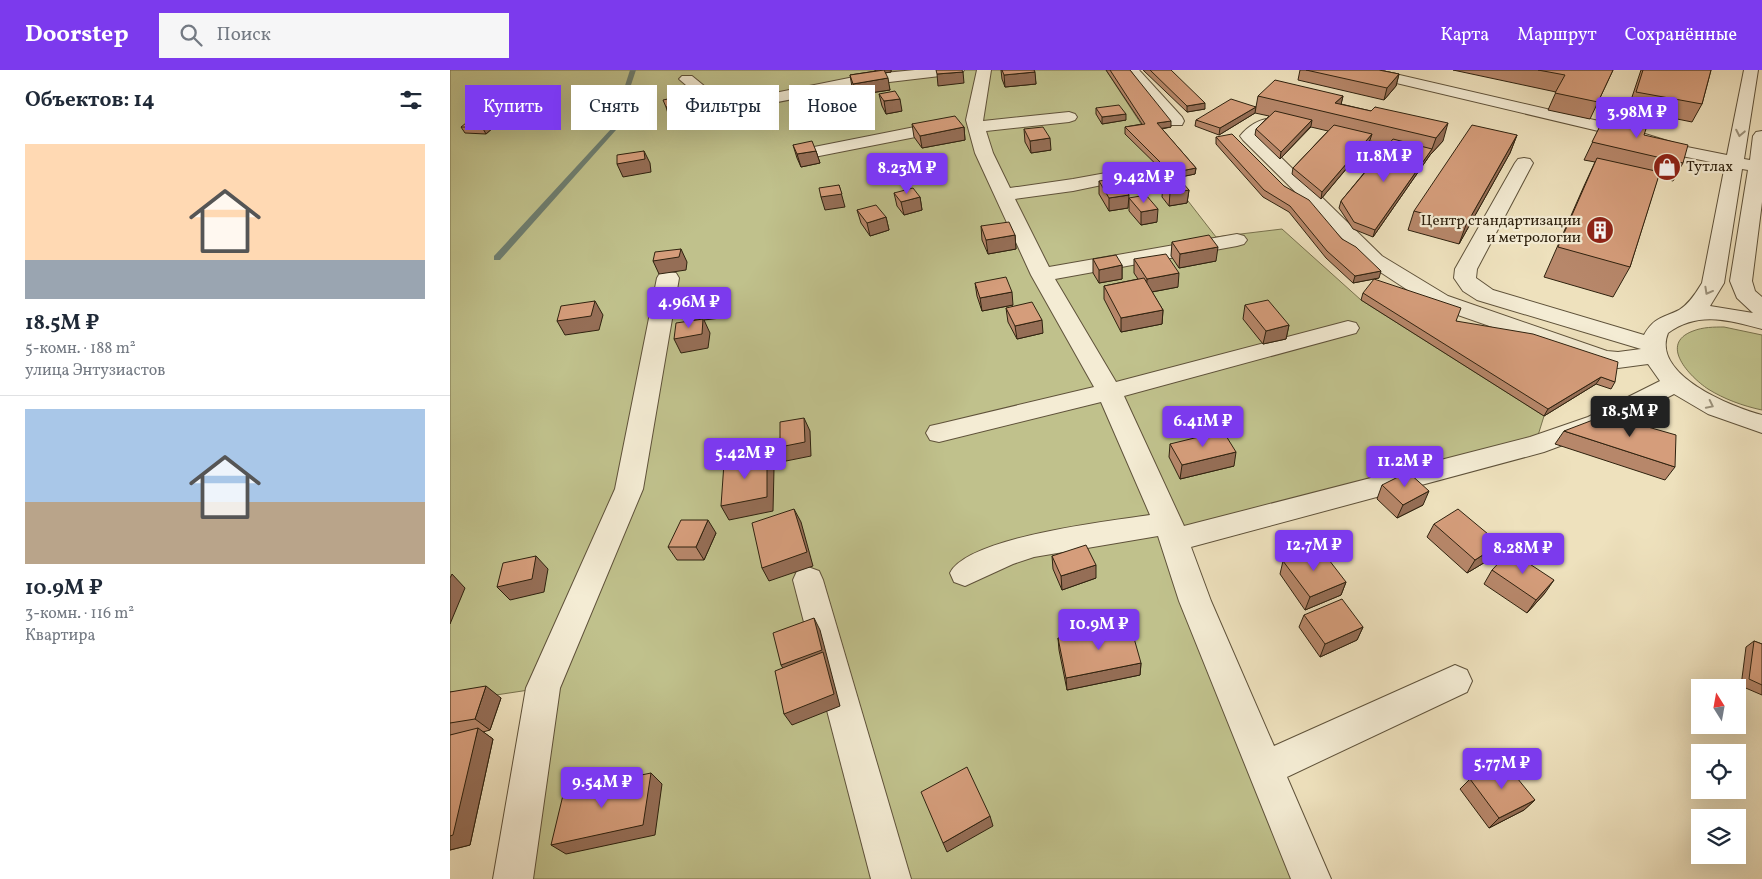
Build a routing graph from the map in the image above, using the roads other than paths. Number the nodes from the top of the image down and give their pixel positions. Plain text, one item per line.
1 (957, 70) edge
2 (984, 70) edge
3 (1131, 70) edge
4 (1359, 70) edge
5 (1751, 70) edge
6 (862, 75) edge
7 (687, 79) dead end
8 (1069, 117) dead end
9 (1176, 121) dead end
10 (1267, 123) edge
11 (975, 124) junction
12 (1762, 136) edge
13 (809, 153) edge
14 (1735, 162) junction
15 (1524, 163) dead end
16 (1758, 167) junction
17 (1150, 170) dead end
18 (1003, 195) junction
19 (1237, 240) dead end
20 (1042, 275) junction
21 (668, 278) dead end
22 (1762, 309) edge
23 (1687, 314) junction
24 (1762, 322) edge
25 (1348, 328) dead end
26 (1654, 350) junction
27 (1676, 383) junction
28 (1109, 392) junction
29 (1762, 424) edge
30 (939, 433) dead end
31 (1171, 532) junction
32 (965, 573) dead end
33 (808, 580) dead end
34 (1455, 681) dead end
35 (1265, 770) junction
36 (513, 879) edge
37 (891, 879) edge
38 (1311, 879) edge

1 - 6 street
2 - 11 street
3 - 9 street
4 - 14 street
5 -> 14 street
6 - 7 street
8 - 11 street
10 - 26 street
11 - 13 street
11 - 18 street
12 - 16 street
14 - 16 street
14 -> 23 street
15 - 26 street
16 - 22 street
17 - 18 street
18 - 20 street
19 - 20 street
20 - 28 street
21 - 36 street
23 - 24 street
23 - 26 street
25 - 28 street
26 - 27 street
27 -> 29 street
27 - 31 street
28 - 30 street
28 - 31 street
31 - 32 street
31 - 35 street
33 - 37 street
34 - 35 street
35 - 38 street

